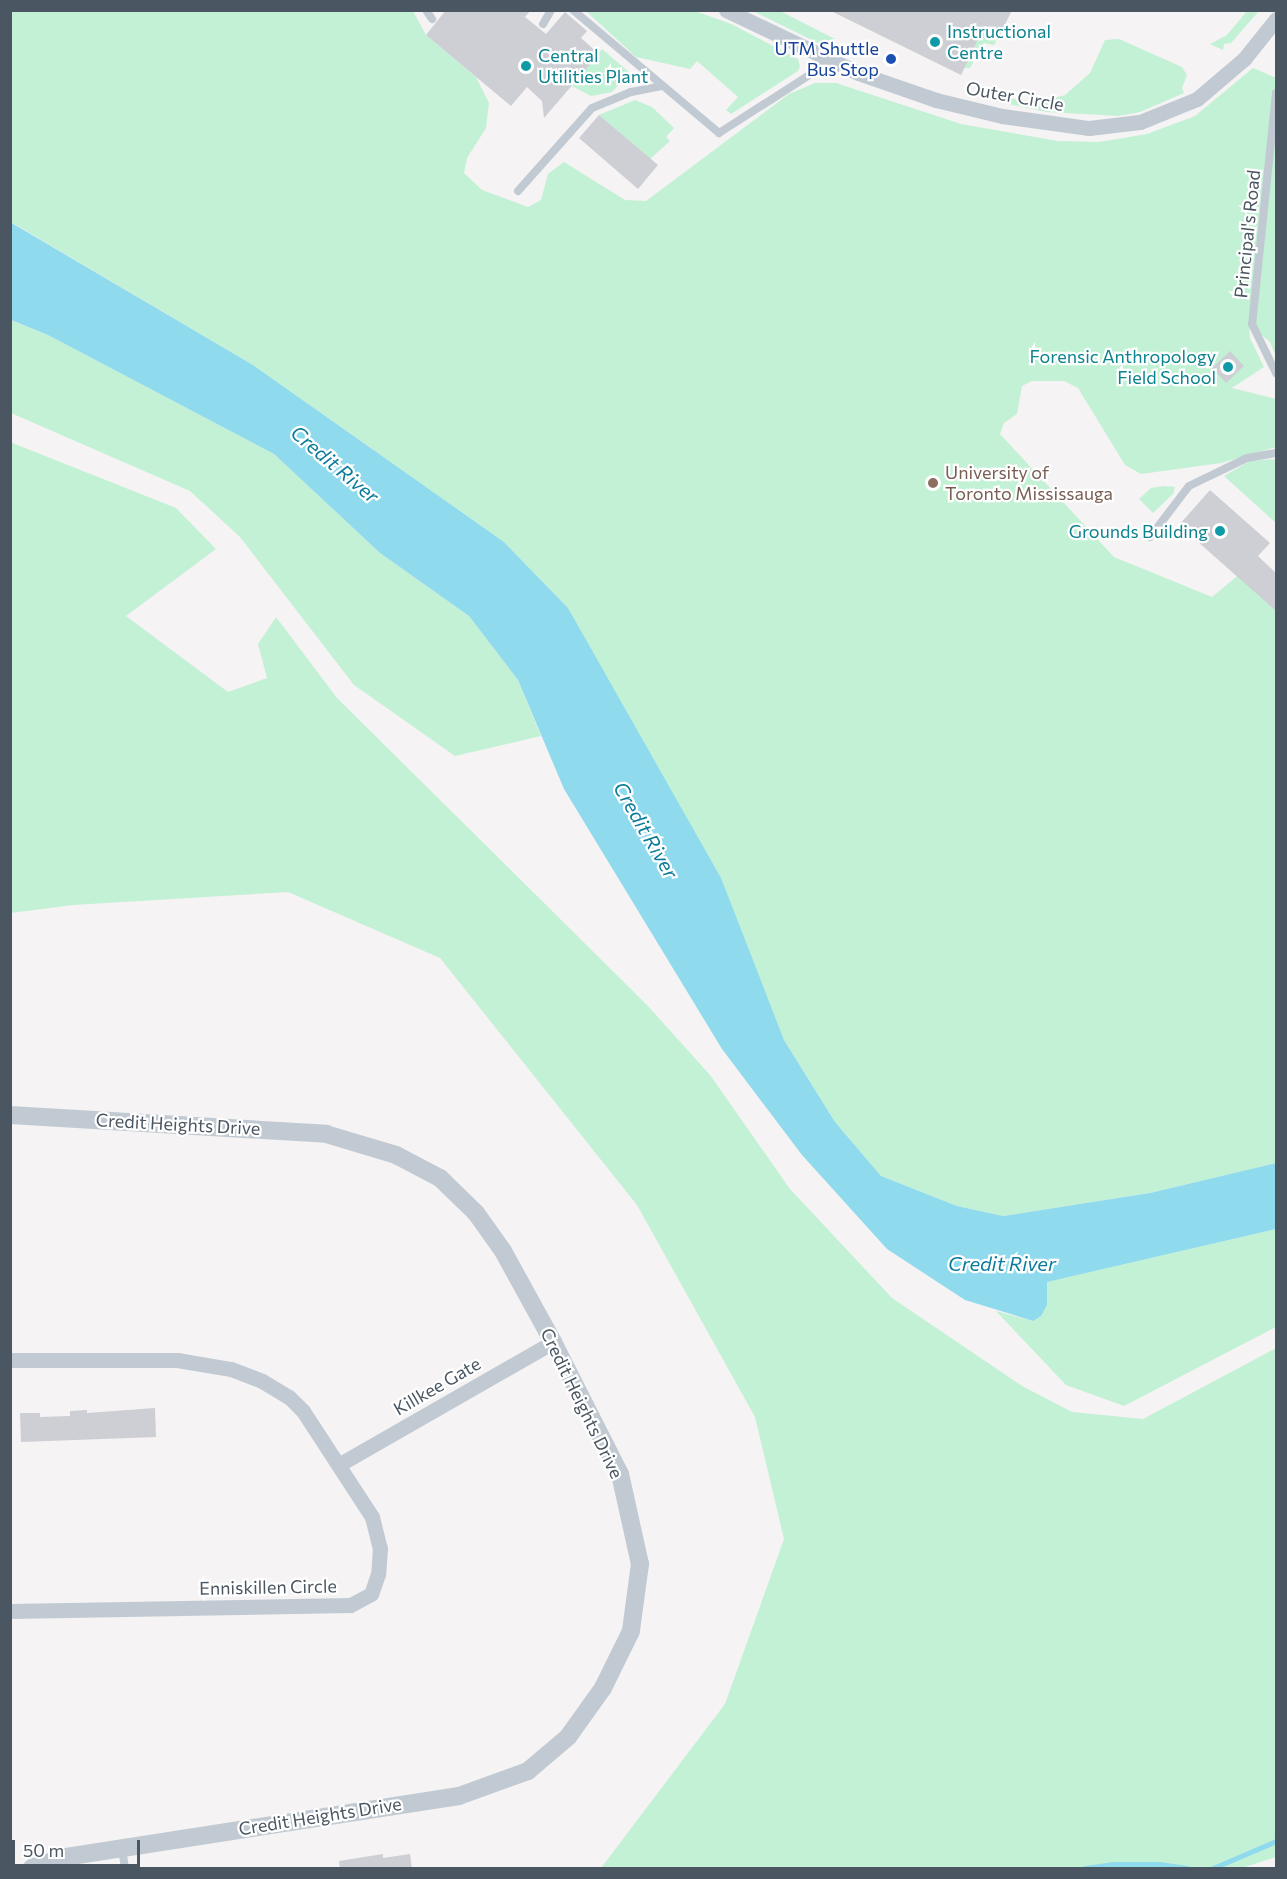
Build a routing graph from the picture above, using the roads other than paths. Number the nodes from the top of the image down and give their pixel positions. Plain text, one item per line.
1 (426, 10) edge
2 (551, 10) edge
3 (573, 10) edge
4 (726, 10) edge
5 (432, 19) dead end
6 (1276, 19) edge
7 (543, 24) dead end
8 (831, 61) junction
9 (661, 86) junction
10 (1276, 93) edge
11 (518, 191) dead end
12 (1276, 373) edge
13 (1276, 453) edge
14 (1150, 537) dead end
15 (10, 1115) edge
16 (553, 1342) junction
17 (10, 1360) edge
18 (340, 1464) junction
19 (10, 1611) edge
20 (122, 1848) junction
21 (32, 1869) edge
22 (125, 1869) edge

1 - 5 lane
2 - 7 lane
3 - 9 lane
4 - 8 street, Outer Circle
6 - 8 street, Outer Circle
8 - 9 lane
9 - 11 lane
10 - 12 lane, Principal's Road
13 - 14 lane
15 - 16 street, Credit Heights Drive
16 - 18 street, Killkee Gate
16 - 20 street, Credit Heights Drive
17 - 18 street, Enniskillen Circle
18 - 19 street, Enniskillen Circle
20 - 21 street, Credit Heights Drive
20 - 22 lane

